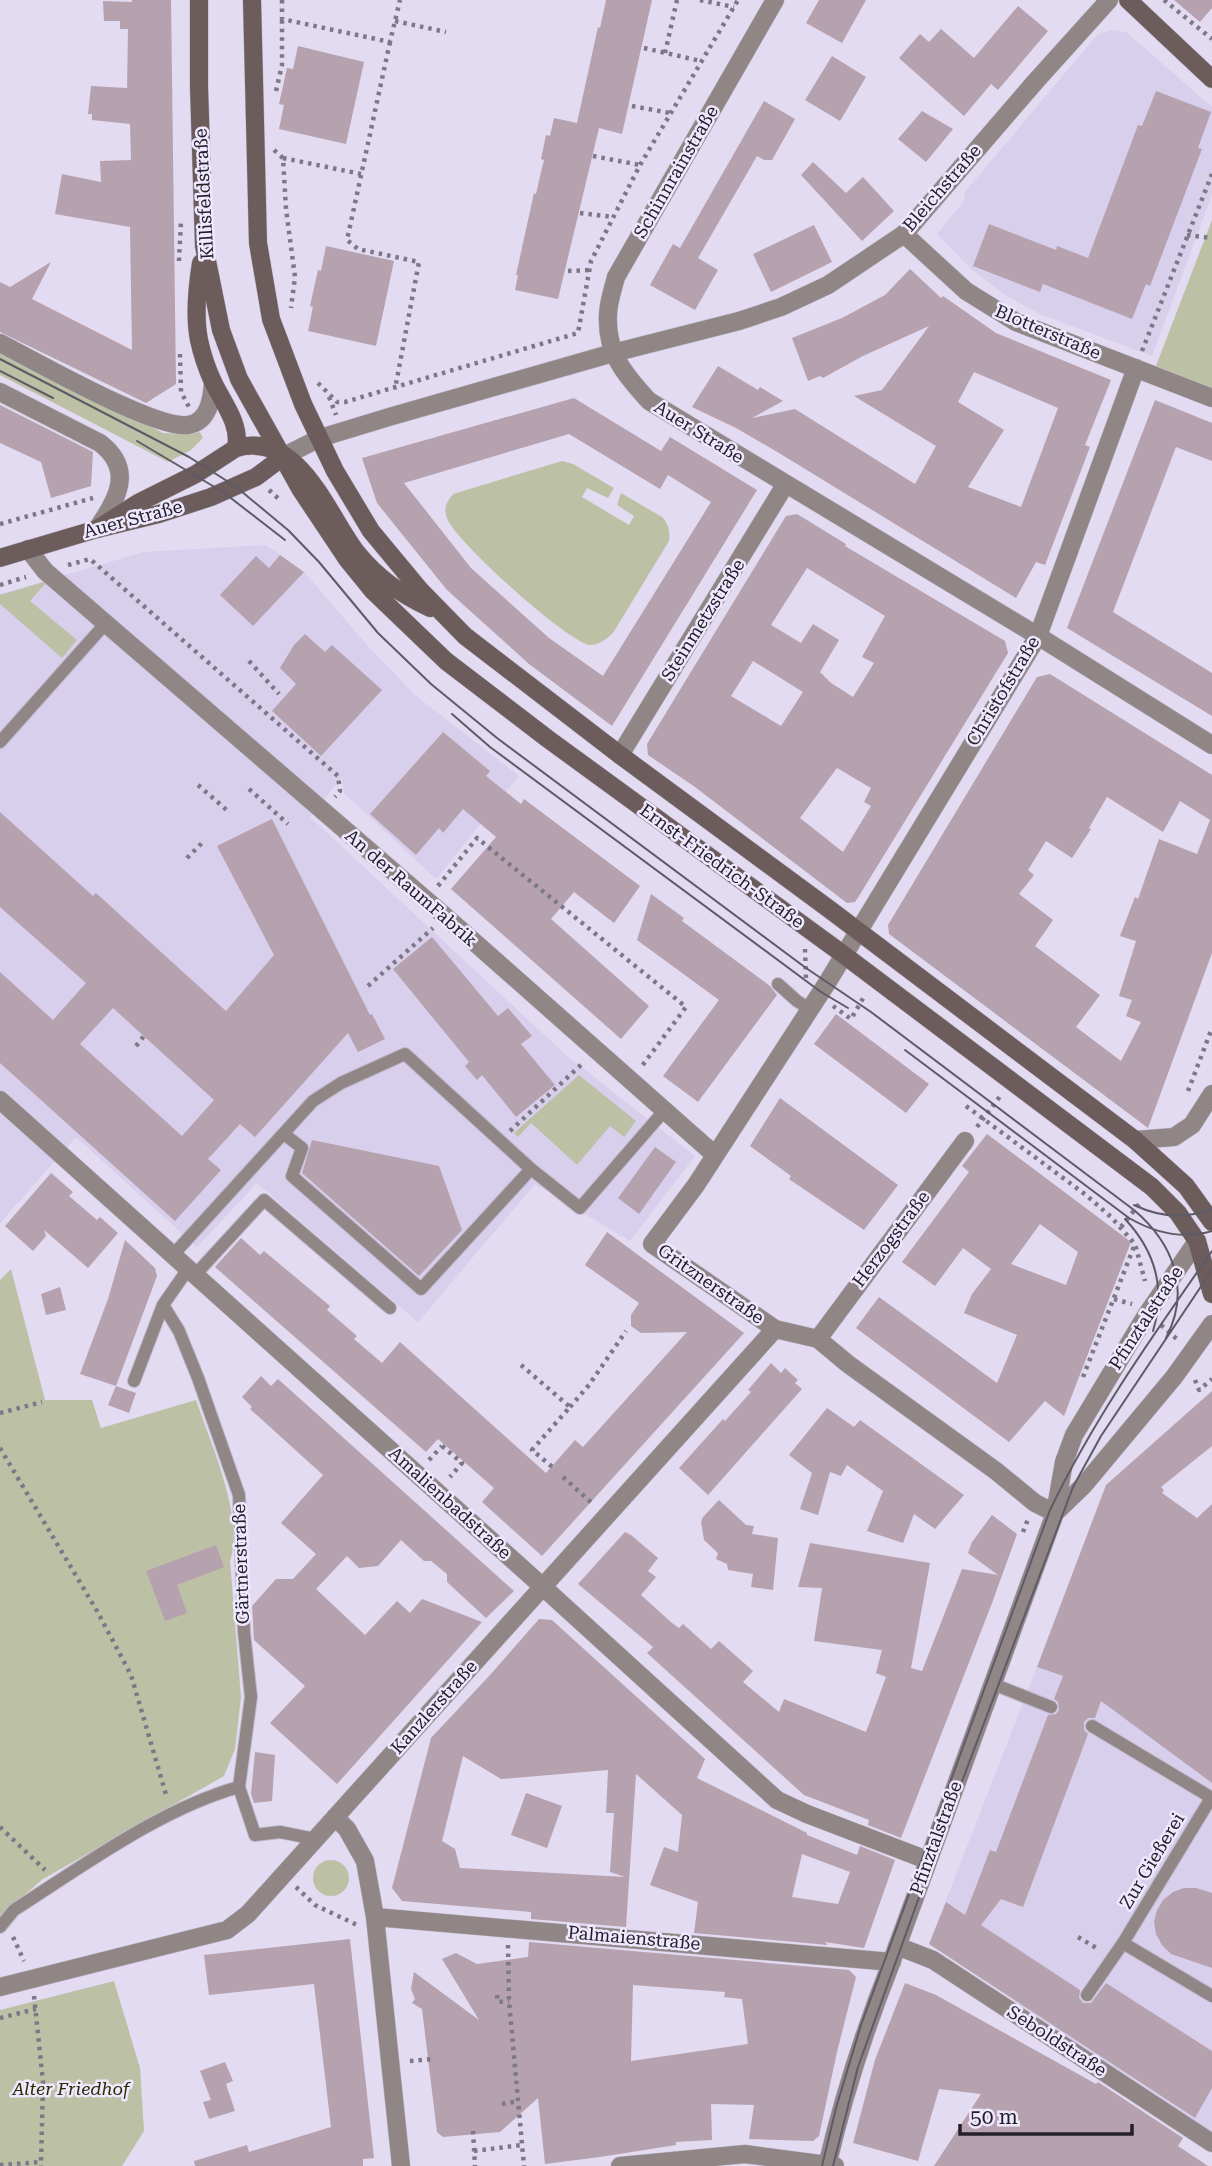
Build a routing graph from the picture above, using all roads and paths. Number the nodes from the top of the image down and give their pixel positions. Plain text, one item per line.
1 (199, 0) edge
2 (252, 0) edge
3 (282, 0) edge
4 (400, 0) edge
5 (677, 0) edge
6 (700, 0) edge
7 (738, 0) edge
8 (775, 0) edge
9 (1109, 0) edge
10 (1128, 0) edge
11 (1164, 0) edge
12 (734, 7) junction
13 (395, 22) junction
14 (446, 32) dead end
15 (1212, 39) edge
16 (390, 42) junction
17 (644, 48) dead end
18 (665, 53) junction
19 (702, 61) junction
20 (1212, 79) edge
21 (632, 106) dead end
22 (670, 113) junction
23 (270, 146) dead end
24 (593, 156) dead end
25 (283, 158) junction
26 (640, 165) junction
27 (361, 174) junction
28 (1212, 174) edge
29 (580, 213) dead end
30 (614, 217) junction
31 (904, 234) junction
32 (1187, 236) junction
33 (1212, 238) edge
34 (204, 246) junction
35 (590, 270) junction
36 (568, 271) dead end
37 (290, 315) dead end
38 (0, 343) edge
39 (612, 353) junction
40 (1136, 368) junction
41 (315, 378) dead end
42 (213, 382) junction
43 (395, 388) junction
44 (0, 392) edge
45 (1212, 398) edge
46 (389, 417) junction
47 (320, 438) junction
48 (236, 448) junction
49 (284, 456) junction
50 (785, 485) junction
51 (120, 490) junction
52 (0, 524) edge
53 (97, 528) junction
54 (28, 549) junction
55 (0, 558) edge
56 (90, 559) dead end
57 (442, 614) junction
58 (106, 623) junction
59 (465, 636) junction
60 (1038, 636) junction
61 (249, 661) dead end
62 (446, 661) junction
63 (279, 694) dead end
64 (0, 742) edge
65 (1212, 744) edge
66 (620, 755) junction
67 (198, 785) dead end
68 (249, 789) dead end
69 (323, 812) junction
70 (229, 813) dead end
71 (288, 824) dead end
72 (202, 842) dead end
73 (187, 858) dead end
74 (426, 901) junction
75 (446, 918) junction
76 (858, 931) junction
77 (844, 955) junction
78 (778, 984) dead end
79 (368, 986) dead end
80 (810, 1009) junction
81 (1212, 1028) edge
82 (144, 1036) dead end
83 (136, 1046) dead end
84 (596, 1051) junction
85 (631, 1081) junction
86 (1011, 1082) junction
87 (1212, 1094) edge
88 (0, 1100) edge
89 (1184, 1103) dead end
90 (966, 1106) dead end
91 (664, 1111) junction
92 (983, 1119) junction
93 (284, 1133) junction
94 (501, 1140) junction
95 (1135, 1140) junction
96 (965, 1141) joint
97 (715, 1155) junction
98 (531, 1168) junction
99 (1211, 1217) edge
100 (1197, 1241) junction
101 (172, 1256) junction
102 (191, 1272) junction
103 (1146, 1287) dead end
104 (1212, 1294) edge
105 (1114, 1299) dead end
106 (163, 1306) junction
107 (390, 1308) dead end
108 (1147, 1314) junction
109 (1212, 1324) edge
110 (775, 1329) junction
111 (626, 1331) dead end
112 (818, 1339) junction
113 (1186, 1359) junction
114 (521, 1365) dead end
115 (1212, 1379) edge
116 (134, 1381) dead end
117 (42, 1402) dead end
118 (570, 1407) junction
119 (0, 1413) edge
120 (442, 1446) dead end
121 (0, 1448) edge
122 (556, 1470) dead end
123 (563, 1476) dead end
124 (437, 1492) junction
125 (1055, 1513) junction
126 (607, 1516) junction
127 (543, 1587) junction
128 (993, 1684) junction
129 (1051, 1707) dead end
130 (1092, 1726) dead end
131 (239, 1787) junction
132 (1212, 1798) edge
133 (171, 1812) junction
134 (335, 1817) junction
135 (0, 1827) edge
136 (315, 1839) junction
137 (927, 1860) junction
138 (283, 1875) junction
139 (57, 1882) junction
140 (376, 1925) junction
141 (0, 1927) edge
142 (508, 1927) junction
143 (1078, 1937) dead end
144 (1124, 1943) junction
145 (894, 1954) junction
146 (1113, 1958) junction
147 (32, 1980) junction
148 (0, 1987) edge
149 (497, 1995) dead end
150 (1087, 1995) dead end
151 (1212, 1996) edge
152 (509, 2001) junction
153 (36, 2009) junction
154 (0, 2018) edge
155 (518, 2101) junction
156 (502, 2104) dead end
157 (473, 2131) dead end
158 (1212, 2143) edge
159 (522, 2145) junction
160 (474, 2151) junction
161 (41, 2164) edge
162 (0, 2165) edge
163 (401, 2166) edge
164 (475, 2166) edge
165 (524, 2166) edge
166 (620, 2166) edge
167 (830, 2166) edge

1 - 34 main road, Killisfeldstraße
2 - 47 main road
3 - 16 path
4 - 13 path
5 - 18 path
6 - 12 path
7 - 12 path
8 - 39 street, Schinnrainstraße
9 - 31 street, Bleichstraße
10 - 20 main road
11 - 15 path
12 - 19 path
13 - 14 path
13 - 16 path
16 - 27 path
17 - 18 path
18 - 19 path
19 - 22 path
21 - 22 path
22 - 26 path
23 - 25 path
24 - 26 path
25 - 27 path
25 - 37 path
26 - 30 path
27 - 43 path
28 - 32 path
29 - 30 path
30 - 35 path
31 - 39 street, Bleichstraße
31 - 40 street, Blotterstraße
32 - 33 path
32 - 40 path
34 - 42 main road
34 - 49 main road, Killisfeldstraße
35 - 36 path
35 - 43 path
38 - 42 street
39 - 46 street, Auer Straße
39 - 50 street, Auer Straße
40 - 45 street, Blotterstraße
40 - 60 street, Christofstraße
41 - 43 path
42 - 48 main road
43 - 46 path
44 - 51 street
46 - 47 street, Auer Straße
47 - 49 street, Auer Straße
47 - 57 main road, Ernst-Friedrich-Straße
48 - 49 main road
48 - 53 main road
49 - 53 main road, Auer Straße
49 - 57 main road
49 - 62 main road, Ernst-Friedrich-Straße
50 - 60 street, Auer Straße
50 - 66 street, Steinmetzstraße
51 - 52 path
51 - 53 street
53 - 54 main road, Auer Straße
54 - 55 main road, Auer Straße
54 - 58 street, An der RaumFabrik
56 - 69 path
57 - 59 main road, Ernst-Friedrich-Straße
58 - 64 lane
58 - 69 street, An der RaumFabrik
59 - 62 main road
59 - 66 main road, Ernst-Friedrich-Straße
60 - 65 street, Auer Straße
60 - 76 street, Christofstraße
61 - 63 path
62 - 77 main road, Ernst-Friedrich-Straße
66 - 76 main road, Ernst-Friedrich-Straße
67 - 70 path
68 - 71 path
69 - 74 street, An der RaumFabrik
72 - 73 path
74 - 75 street, An der RaumFabrik
74 - 85 path
75 - 79 path
75 - 84 street, An der RaumFabrik
76 - 77 street, Christofstraße
76 - 95 main road, Ernst-Friedrich-Straße
77 - 80 street, Gritznerstraße
77 - 86 main road, Ernst-Friedrich-Straße
78 - 80 lane
80 - 97 street, Gritznerstraße
81 - 89 path
82 - 83 path
84 - 85 street, An der RaumFabrik
84 - 94 path
85 - 91 street, An der RaumFabrik
86 - 92 path
86 - 100 main road, Ernst-Friedrich-Straße
87 - 95 street
88 - 101 street, Amalienbadstraße
90 - 92 path
91 - 97 street, An der RaumFabrik
91 - 98 lane
92 - 96 path
92 - 103 path
93 - 94 lane
93 - 98 lane
93 - 101 lane
94 - 98 lane
95 - 99 main road, Ernst-Friedrich-Straße
96 - 112 street, Herzogstraße
97 - 110 street, Gritznerstraße
99 - 100 main road
100 - 104 main road, Ernst-Friedrich-Straße
100 - 108 street, Pfinztalstraße
101 - 102 street, Amalienbadstraße
102 - 106 lane
102 - 107 lane
102 - 124 street, Amalienbadstraße
105 - 108 path
106 - 116 lane
106 - 131 lane, Gärtnerstraße
108 - 113 path
108 - 125 street, Pfinztalstraße
109 - 113 street, Pfinztalstraße
110 - 112 street, Gritznerstraße
110 - 126 street, Kanzlerstraße
111 - 118 path
112 - 125 street, Gritznerstraße
113 - 115 path
113 - 125 street, Pfinztalstraße
114 - 118 path
117 - 119 path
118 - 122 path
120 - 124 path
121 - 133 path
123 - 126 path
124 - 127 street, Amalienbadstraße
125 - 128 street, Pfinztalstraße
126 - 127 street, Kanzlerstraße
127 - 134 street, Kanzlerstraße
127 - 137 street, Amalienbadstraße
128 - 129 lane
128 - 137 street, Pfinztalstraße
130 - 132 lane, Zur Gießerei
131 - 133 lane
131 - 136 lane, Gärtnerstraße
132 - 144 lane, Zur Gießerei
133 - 139 lane
134 - 136 street
134 - 140 street
135 - 139 path
136 - 138 street
137 - 145 street, Pfinztalstraße
138 - 140 path
138 - 147 street
139 - 141 lane
140 - 142 street, Palmaienstraße
140 - 163 street
142 - 145 street, Palmaienstraße
142 - 152 path
143 - 146 path
144 - 146 lane, Zur Gießerei
144 - 151 lane
145 - 158 street, Seboldstraße
145 - 167 street, Pfinztalstraße
146 - 150 lane, Zur Gießerei
147 - 148 street
147 - 153 path
149 - 152 path
152 - 155 path
153 - 154 path
153 - 161 path
155 - 156 path
155 - 159 path
157 - 160 path
159 - 160 path
159 - 165 path
160 - 164 path
161 - 162 path
166 - 167 street

